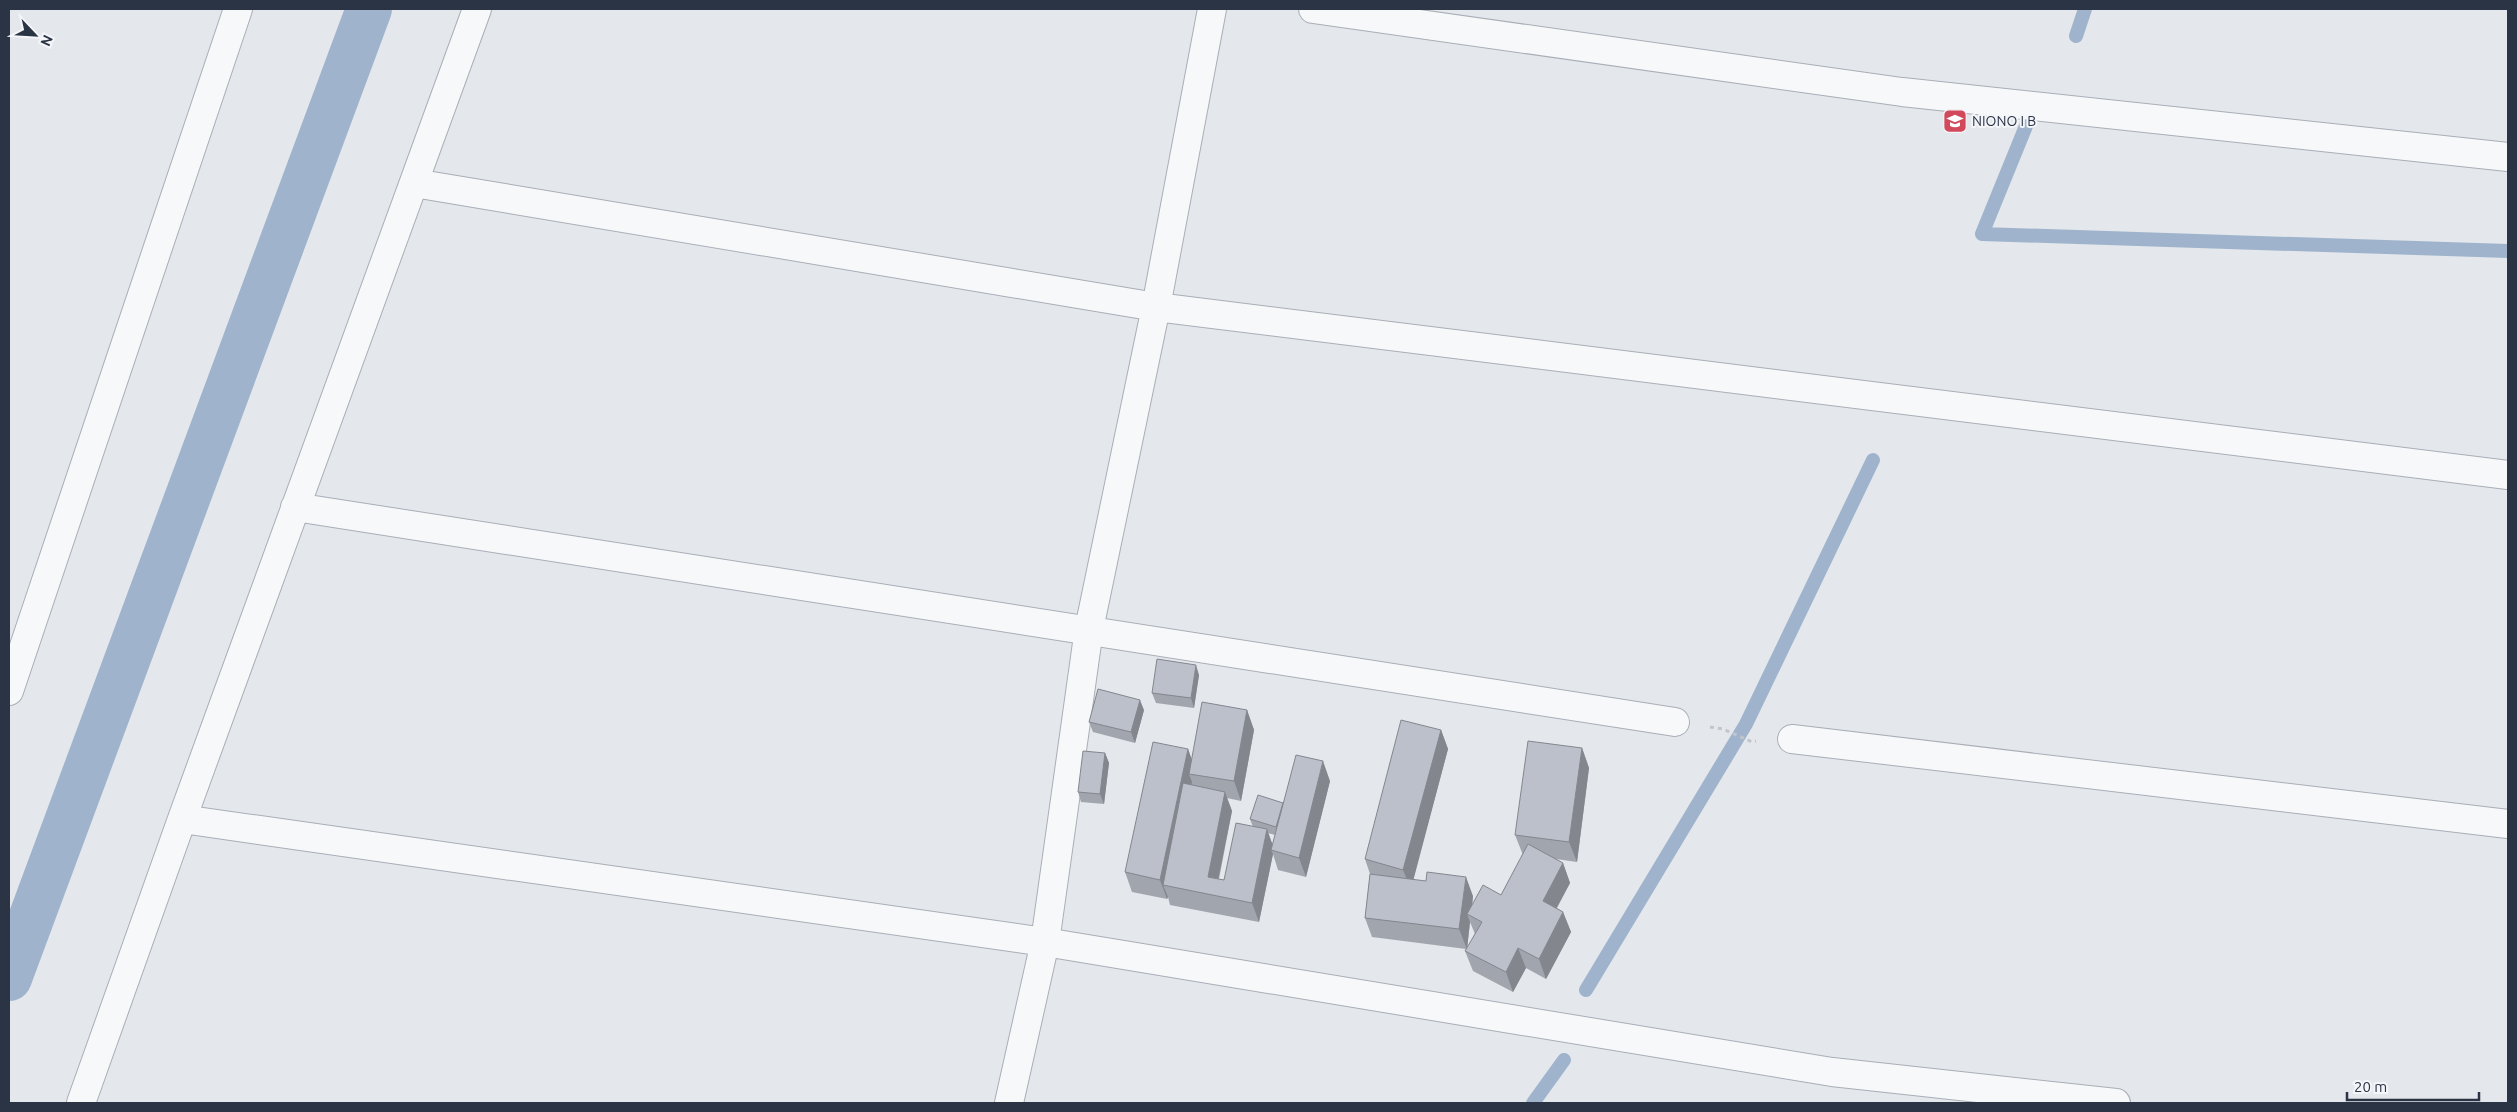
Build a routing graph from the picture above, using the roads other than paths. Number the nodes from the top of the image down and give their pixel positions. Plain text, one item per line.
1 (238, 9) edge
2 (476, 9) edge
3 (1212, 9) edge
4 (1313, 9) edge
5 (2508, 157) edge
6 (414, 183) junction
7 (1156, 308) junction
8 (2508, 475) edge
9 (295, 507) junction
10 (1089, 629) junction
11 (9, 691) edge
12 (1675, 722) dead end
13 (1792, 739) dead end
14 (182, 819) junction
15 (2508, 824) edge
16 (1045, 942) junction
17 (81, 1103) edge
18 (1008, 1103) edge
19 (2116, 1103) edge

1 - 11 street
2 - 6 street
3 - 7 street
4 - 5 street
6 - 7 street
6 - 9 street
7 - 8 street
7 - 10 street
9 - 10 street
9 - 14 street
10 - 12 street
10 - 16 street
13 - 15 street
14 - 16 street
14 - 17 street
16 - 18 street
16 - 19 street

